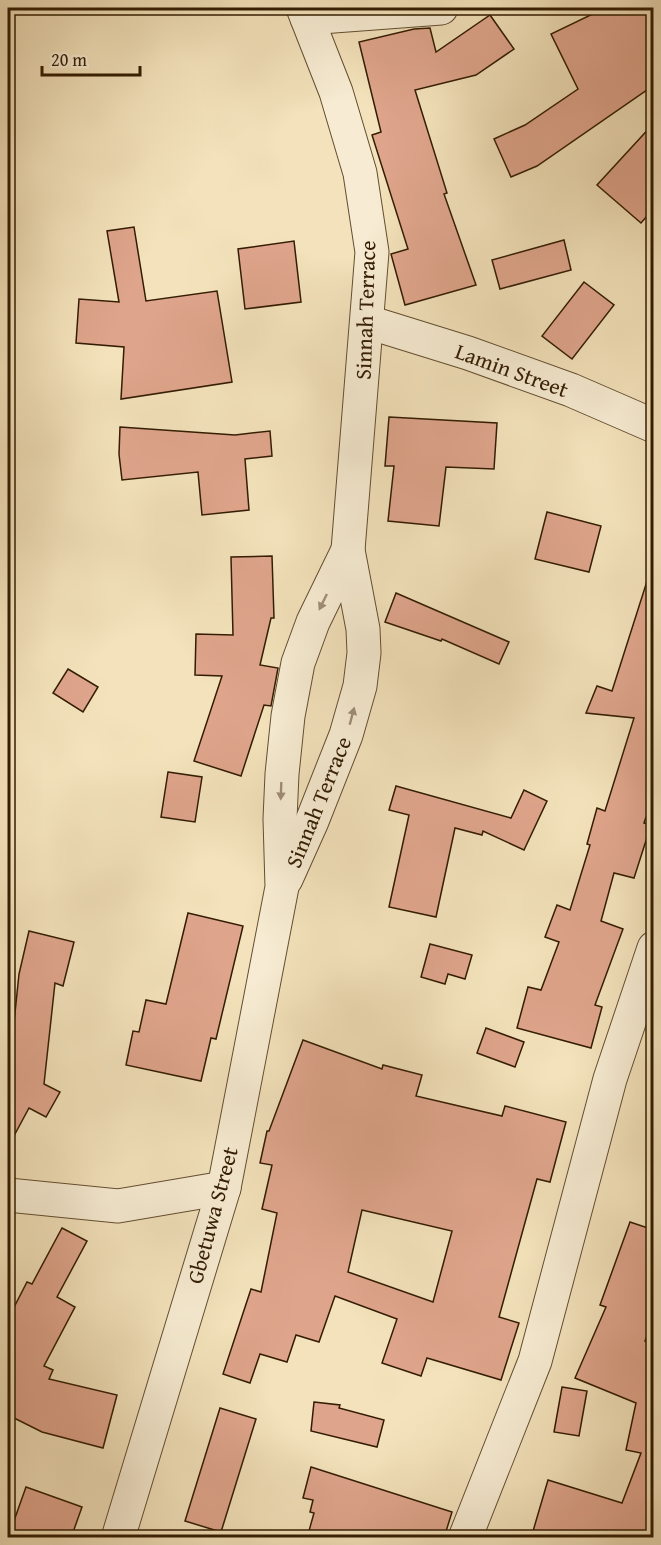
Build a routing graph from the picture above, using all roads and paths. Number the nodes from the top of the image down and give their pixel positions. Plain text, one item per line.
1 (441, 8) edge
2 (305, 13) edge
3 (368, 322) junction
4 (654, 426) edge
5 (348, 550) junction
6 (282, 887) junction
7 (654, 948) edge
8 (224, 1188) junction
9 (8, 1195) edge
10 (124, 1536) edge
11 (465, 1538) edge

1 - 2 street
2 - 3 street, Sinnah Terrace
3 - 4 street, Lamin Street
3 - 5 street, Sinnah Terrace
5 -> 6 street, Sinnah Terrace
6 -> 5 street, Sinnah Terrace
6 - 8 street, Gbetuwa Street
7 - 11 street
8 - 9 street
8 - 10 street, Gbetuwa Street

